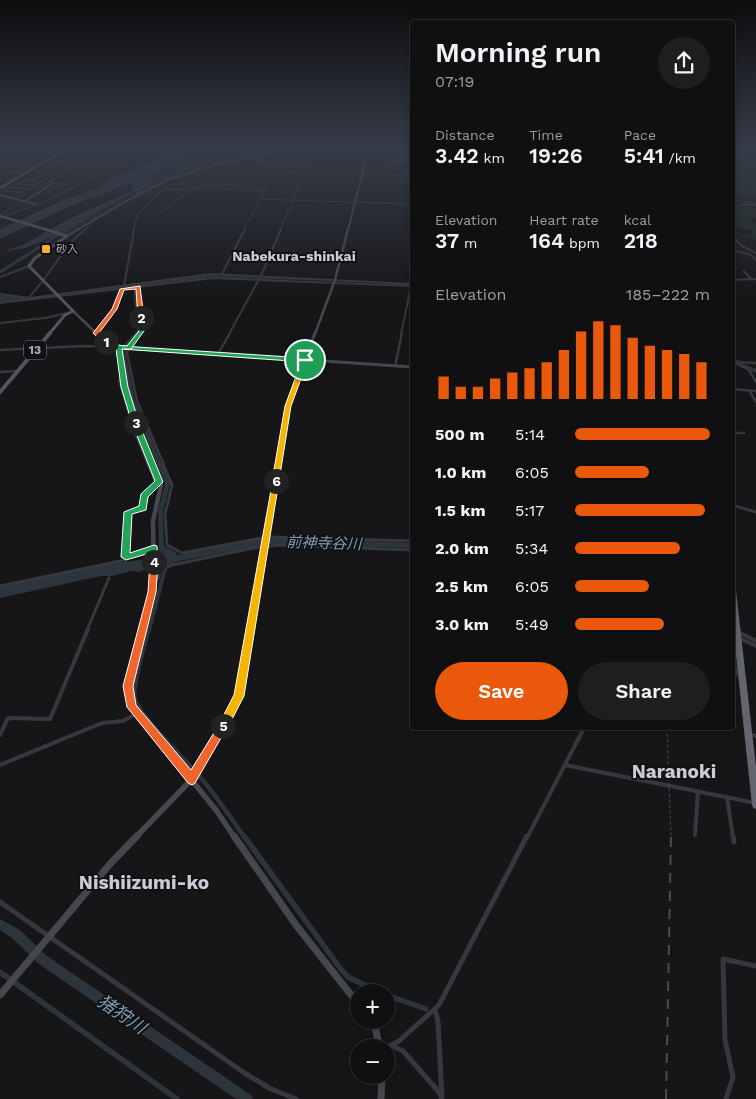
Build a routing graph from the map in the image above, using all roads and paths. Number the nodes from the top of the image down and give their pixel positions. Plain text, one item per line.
1 (10, 198) edge
2 (29, 198) edge
3 (48, 198) edge
4 (50, 198) edge
5 (50, 198) edge
6 (132, 198) edge
7 (134, 198) edge
8 (154, 198) edge
9 (179, 198) edge
10 (356, 198) edge
11 (15, 199) joint
12 (260, 199) joint
13 (293, 200) junction
14 (735, 200) edge
15 (24, 201) junction
16 (40, 202) junction
17 (125, 202) junction
18 (355, 202) junction
19 (35, 204) junction
20 (410, 204) edge
21 (756, 204) edge
22 (158, 214) dead end
23 (2, 217) edge
24 (95, 219) junction
25 (66, 236) junction
26 (735, 239) edge
27 (735, 251) edge
28 (756, 253) edge
29 (756, 260) edge
30 (29, 266) junction
31 (744, 271) dead end
32 (222, 274) junction
33 (0, 277) edge
34 (260, 278) junction
35 (756, 279) edge
36 (735, 280) edge
37 (752, 280) junction
38 (44, 281) junction
39 (335, 281) junction
40 (410, 285) edge
41 (123, 287) junction
42 (138, 287) junction
43 (0, 294) edge
44 (410, 295) edge
45 (59, 296) junction
46 (28, 298) junction
47 (0, 303) edge
48 (73, 311) junction
49 (68, 313) junction
50 (0, 323) edge
51 (96, 333) junction
52 (116, 347) junction
53 (36, 348) junction
54 (128, 348) junction
55 (0, 350) edge
56 (218, 354) junction
57 (305, 360) junction
58 (735, 363) edge
59 (756, 363) edge
60 (395, 366) junction
61 (410, 367) edge
62 (17, 371) junction
63 (0, 372) edge
64 (119, 380) dead end
65 (756, 382) edge
66 (735, 389) edge
67 (750, 390) junction
68 (756, 391) edge
69 (0, 392) edge
70 (756, 402) edge
71 (735, 433) edge
72 (744, 433) dead end
73 (158, 482) junction
74 (735, 506) edge
75 (756, 512) edge
76 (266, 538) junction
77 (410, 541) edge
78 (265, 546) junction
79 (154, 548) junction
80 (410, 550) edge
81 (126, 557) junction
82 (109, 578) dead end
83 (154, 579) junction
84 (0, 586) edge
85 (735, 634) edge
86 (756, 640) edge
87 (756, 646) edge
88 (136, 714) junction
89 (583, 730) edge
90 (0, 735) edge
91 (752, 735) edge
92 (0, 765) edge
93 (565, 765) junction
94 (194, 775) junction
95 (698, 791) junction
96 (727, 797) junction
97 (756, 804) edge
98 (695, 835) dead end
99 (734, 842) dead end
100 (0, 902) edge
101 (46, 939) junction
102 (756, 966) edge
103 (350, 994) edge
104 (0, 995) edge
105 (435, 1009) junction
106 (395, 1042) edge
107 (395, 1049) edge
108 (382, 1084) edge
109 (442, 1098) edge
110 (296, 1099) edge
111 (381, 1099) edge
112 (726, 1099) edge

1 - 11 street
2 - 15 street
3 - 16 street
4 - 16 street
5 - 23 street
6 - 17 street
7 - 17 street
8 - 41 street
9 - 22 street
10 - 18 street
11 - 15 street
12 - 13 street
12 - 32 street
13 - 18 street
13 - 34 street
14 - 21 street
15 - 19 street
15 - 23 street
16 - 19 street
17 - 24 street
18 - 20 street
18 - 39 street
19 - 23 street
23 - 25 main road
24 - 25 street
24 - 38 street
25 - 30 main road
26 - 28 street
27 - 29 street
30 - 33 street
30 - 38 main road
31 - 37 street
32 - 34 street
32 - 41 street
34 - 39 street
34 - 42 street
34 - 56 street
35 - 37 street
36 - 37 street
38 - 45 main road
38 - 46 street
39 - 40 street
39 - 57 street
41 - 42 street
41 - 45 street
41 - 51 street
42 - 54 street
43 - 46 street
44 - 60 street
45 - 46 street
45 - 47 street
45 - 48 main road
48 - 49 main road, 13
48 - 51 street
49 - 50 street
49 - 53 main road, 13
51 - 52 street
52 - 53 street
52 - 54 street
52 - 73 street
53 - 55 street
53 - 62 main road, 13
54 - 56 street
54 - 76 street
56 - 57 street
57 - 60 street
57 - 76 street
58 - 59 street
58 - 65 street
60 - 61 street
62 - 63 street
62 - 69 main road, 13
64 - 73 street
66 - 67 street
67 - 68 street
67 - 70 street
71 - 72 street
73 - 79 street
73 - 81 street
74 - 75 street
76 - 77 street
76 - 78 street
78 - 80 street
78 - 83 street
78 - 94 street
79 - 81 street
79 - 83 street
81 - 84 street
82 - 90 street
83 - 88 street
85 - 86 street
85 - 87 street
85 - 91 highway
88 - 92 street
88 - 94 street
89 - 93 street
91 - 97 highway
93 - 95 street
93 - 105 street
94 - 101 street
94 - 103 street
95 - 96 street
95 - 98 street
96 - 97 street
96 - 99 street
100 - 101 street
101 - 104 street
101 - 110 street
102 - 112 street
105 - 106 street
105 - 109 street
107 - 109 street
108 - 111 street

